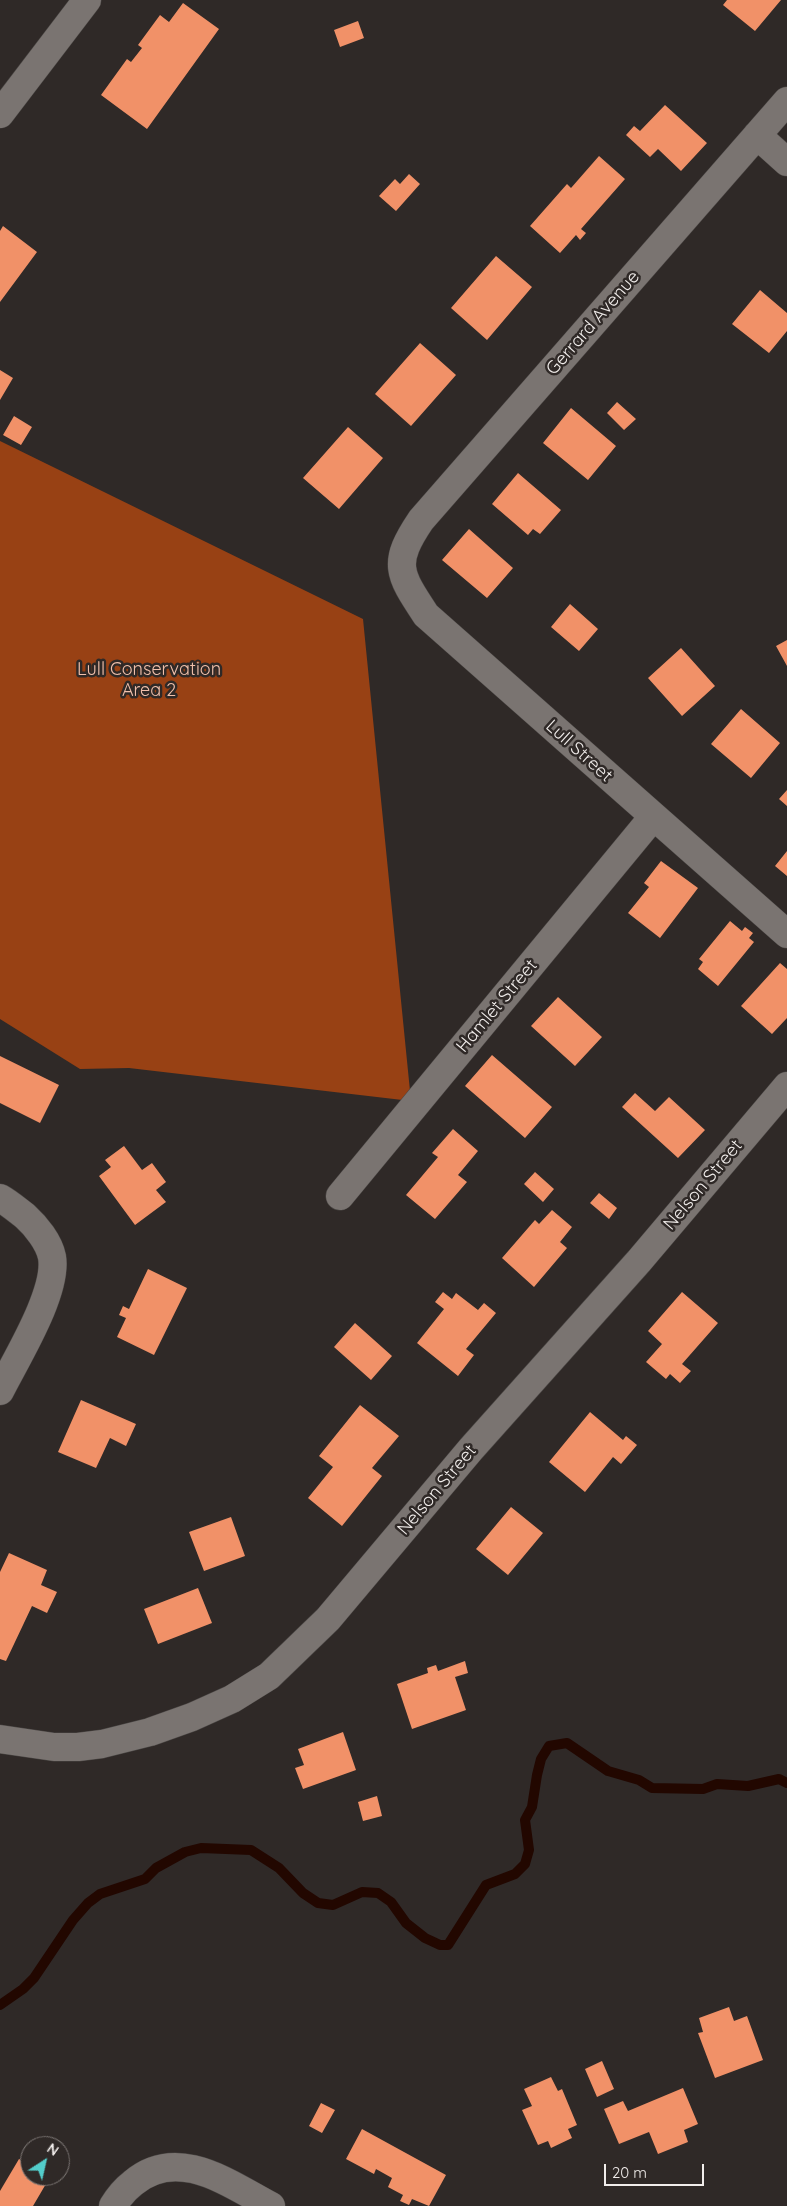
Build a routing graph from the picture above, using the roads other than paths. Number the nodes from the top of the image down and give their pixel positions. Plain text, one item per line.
1 (87, 0) edge
2 (787, 101) edge
3 (0, 114) edge
4 (757, 135) junction
5 (787, 162) edge
6 (404, 548) joint
7 (653, 817) junction
8 (787, 934) edge
9 (787, 1086) edge
10 (340, 1196) dead end
11 (0, 1198) edge
12 (0, 1391) edge
13 (0, 1739) edge
14 (114, 2206) edge
15 (271, 2206) edge

1 - 3 street
2 - 4 street, Gerrard Avenue
4 - 5 street
4 - 6 street, Gerrard Avenue
6 - 7 street, Lull Street
7 - 8 street, Lull Street
7 - 10 street, Hamlet Street
9 - 13 street, Nelson Street
11 - 12 street
14 - 15 street

